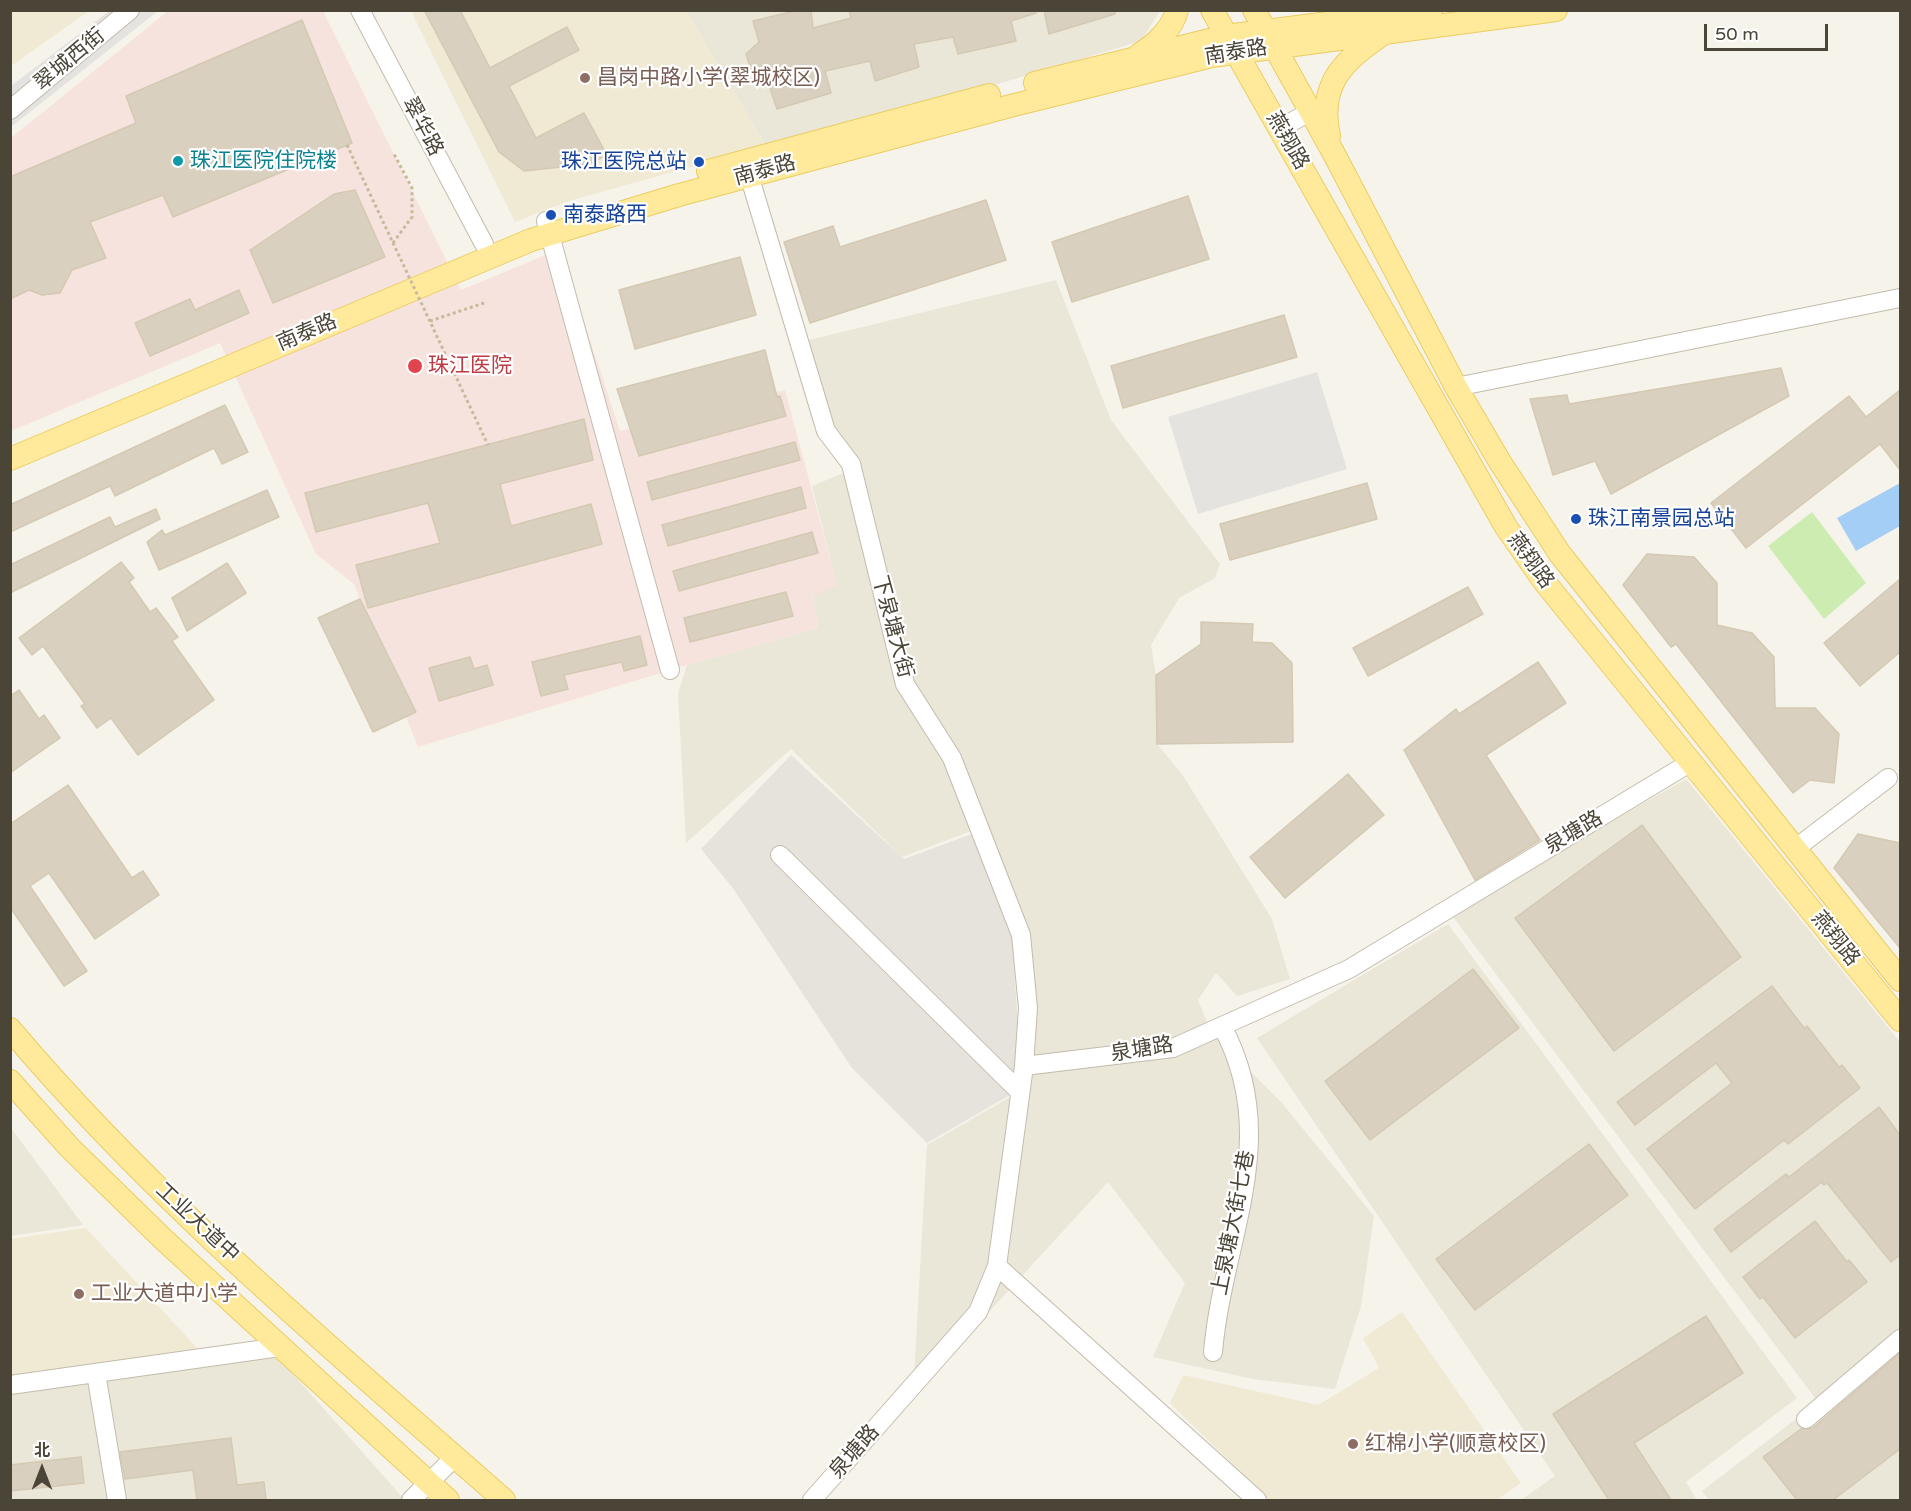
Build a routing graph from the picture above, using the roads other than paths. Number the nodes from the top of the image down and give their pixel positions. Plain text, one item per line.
1 (130, 10) edge
2 (360, 10) edge
3 (1177, 10) edge
4 (1212, 10) edge
5 (1254, 10) edge
6 (1431, 10) edge
7 (1556, 10) edge
8 (1384, 34) junction
9 (1269, 39) junction
10 (1230, 44) junction
11 (1132, 59) junction
12 (10, 110) edge
13 (1310, 112) junction
14 (1280, 128) junction
15 (1333, 153) junction
16 (749, 175) junction
17 (548, 228) junction
18 (484, 244) junction
19 (1900, 298) edge
20 (1456, 387) junction
21 (10, 446) edge
22 (10, 459) edge
23 (670, 670) dead end
24 (1691, 762) junction
25 (1888, 778) dead end
26 (1796, 848) junction
27 (780, 855) dead end
28 (1900, 980) edge
29 (1900, 1020) edge
30 (1222, 1026) junction
31 (10, 1029) edge
32 (1024, 1066) junction
33 (10, 1080) edge
34 (1019, 1091) junction
35 (997, 1266) junction
36 (1900, 1339) edge
37 (280, 1347) junction
38 (1213, 1352) dead end
39 (96, 1373) junction
40 (10, 1384) edge
41 (1806, 1419) dead end
42 (455, 1457) junction
43 (430, 1484) junction
44 (117, 1500) edge
45 (411, 1500) edge
46 (448, 1500) edge
47 (504, 1500) edge
48 (812, 1500) edge
49 (1257, 1500) edge

1 - 12 street, 翠城西街
2 - 18 street, 翠华路
3 - 11 main road
4 - 10 main road, 燕翔路
5 - 9 main road, 燕翔路
6 - 9 main road, 南泰路
7 - 8 main road, 南泰路
8 - 9 main road, 南泰路
8 - 15 main road
9 - 10 main road, 南泰路
9 - 13 main road, 燕翔路
10 - 11 main road, 南泰路
10 - 14 main road, 燕翔路
10 - 16 main road, 南泰路
11 - 17 main road, 南泰路
13 - 14 street
13 - 15 main road, 燕翔路
14 - 24 main road, 燕翔路
15 - 20 main road, 燕翔路
16 - 17 main road, 南泰路
16 - 32 street, 下泉塘大街
17 - 18 main road, 南泰路
17 - 22 main road, 南泰路
17 - 23 street
18 - 21 main road, 南泰路
19 - 20 street
20 - 26 main road, 燕翔路
24 - 29 main road, 燕翔路
24 - 30 street, 泉塘路
25 - 26 street
26 - 28 main road, 燕翔路
27 - 34 street
30 - 32 street, 泉塘路
30 - 38 street, 上泉塘大街七巷
31 - 42 main road, 工业大道中
32 - 34 street, 泉塘路
33 - 37 main road
34 - 35 street, 泉塘路
35 - 48 street, 泉塘路
35 - 49 street
36 - 41 street
37 - 39 street
37 - 43 main road
39 - 40 street
39 - 44 street
42 - 43 street
42 - 47 main road, 工业大道中
43 - 45 street
43 - 46 main road

